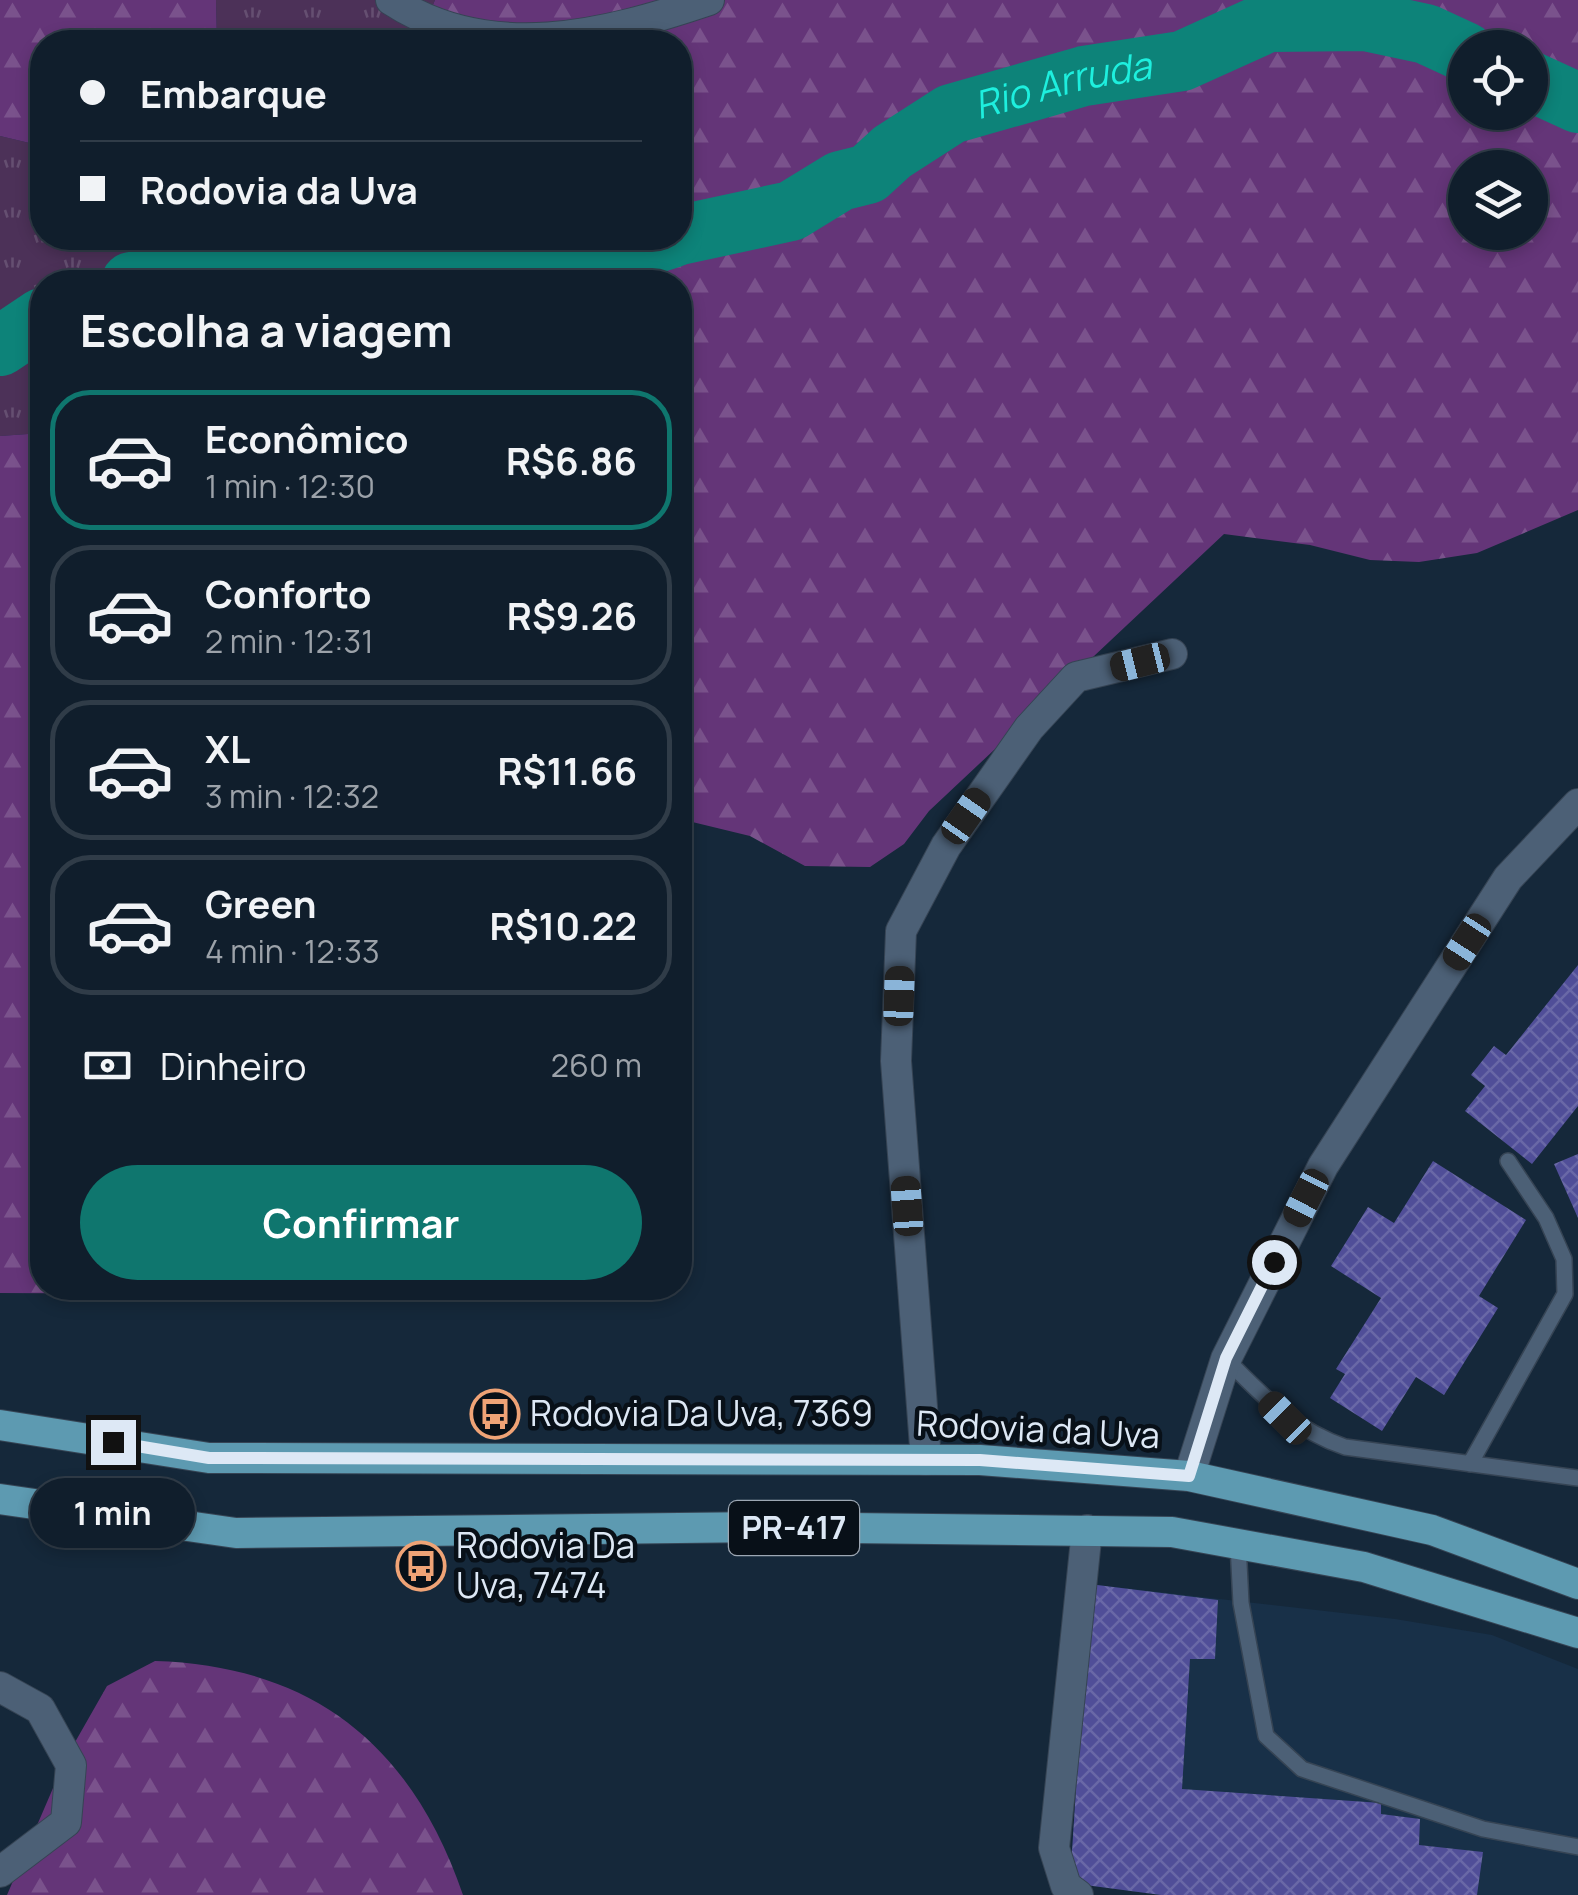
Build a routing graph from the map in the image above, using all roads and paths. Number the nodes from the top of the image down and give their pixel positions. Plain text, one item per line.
1 (391, 0) edge
2 (709, 0) edge
3 (460, 30) edge
4 (602, 30) edge
5 (1172, 654) dead end
6 (1578, 804) edge
7 (1508, 1161) dead end
8 (1226, 1358) junction
9 (0, 1425) edge
10 (926, 1460) junction
11 (1470, 1464) junction
12 (1189, 1476) junction
13 (1578, 1478) edge
14 (0, 1499) edge
15 (1087, 1530) junction
16 (1238, 1544) junction
17 (1578, 1584) edge
18 (1578, 1633) edge
19 (0, 1687) edge
20 (1578, 1847) edge
21 (0, 1872) edge
22 (1078, 1895) edge

1 - 3 street
2 - 4 street
5 - 10 street
6 - 8 street
7 - 11 lane
8 - 11 lane
8 - 12 street
9 - 10 main road, Rodovia da Uva / PR-417
10 - 12 main road, Rodovia da Uva / PR-417
11 - 13 lane
12 - 17 main road, Rodovia da Uva / PR-417
14 - 15 main road, PR-417
15 - 16 main road, PR-417
15 - 22 street
16 - 18 main road, PR-417
16 - 20 lane
19 - 21 street

